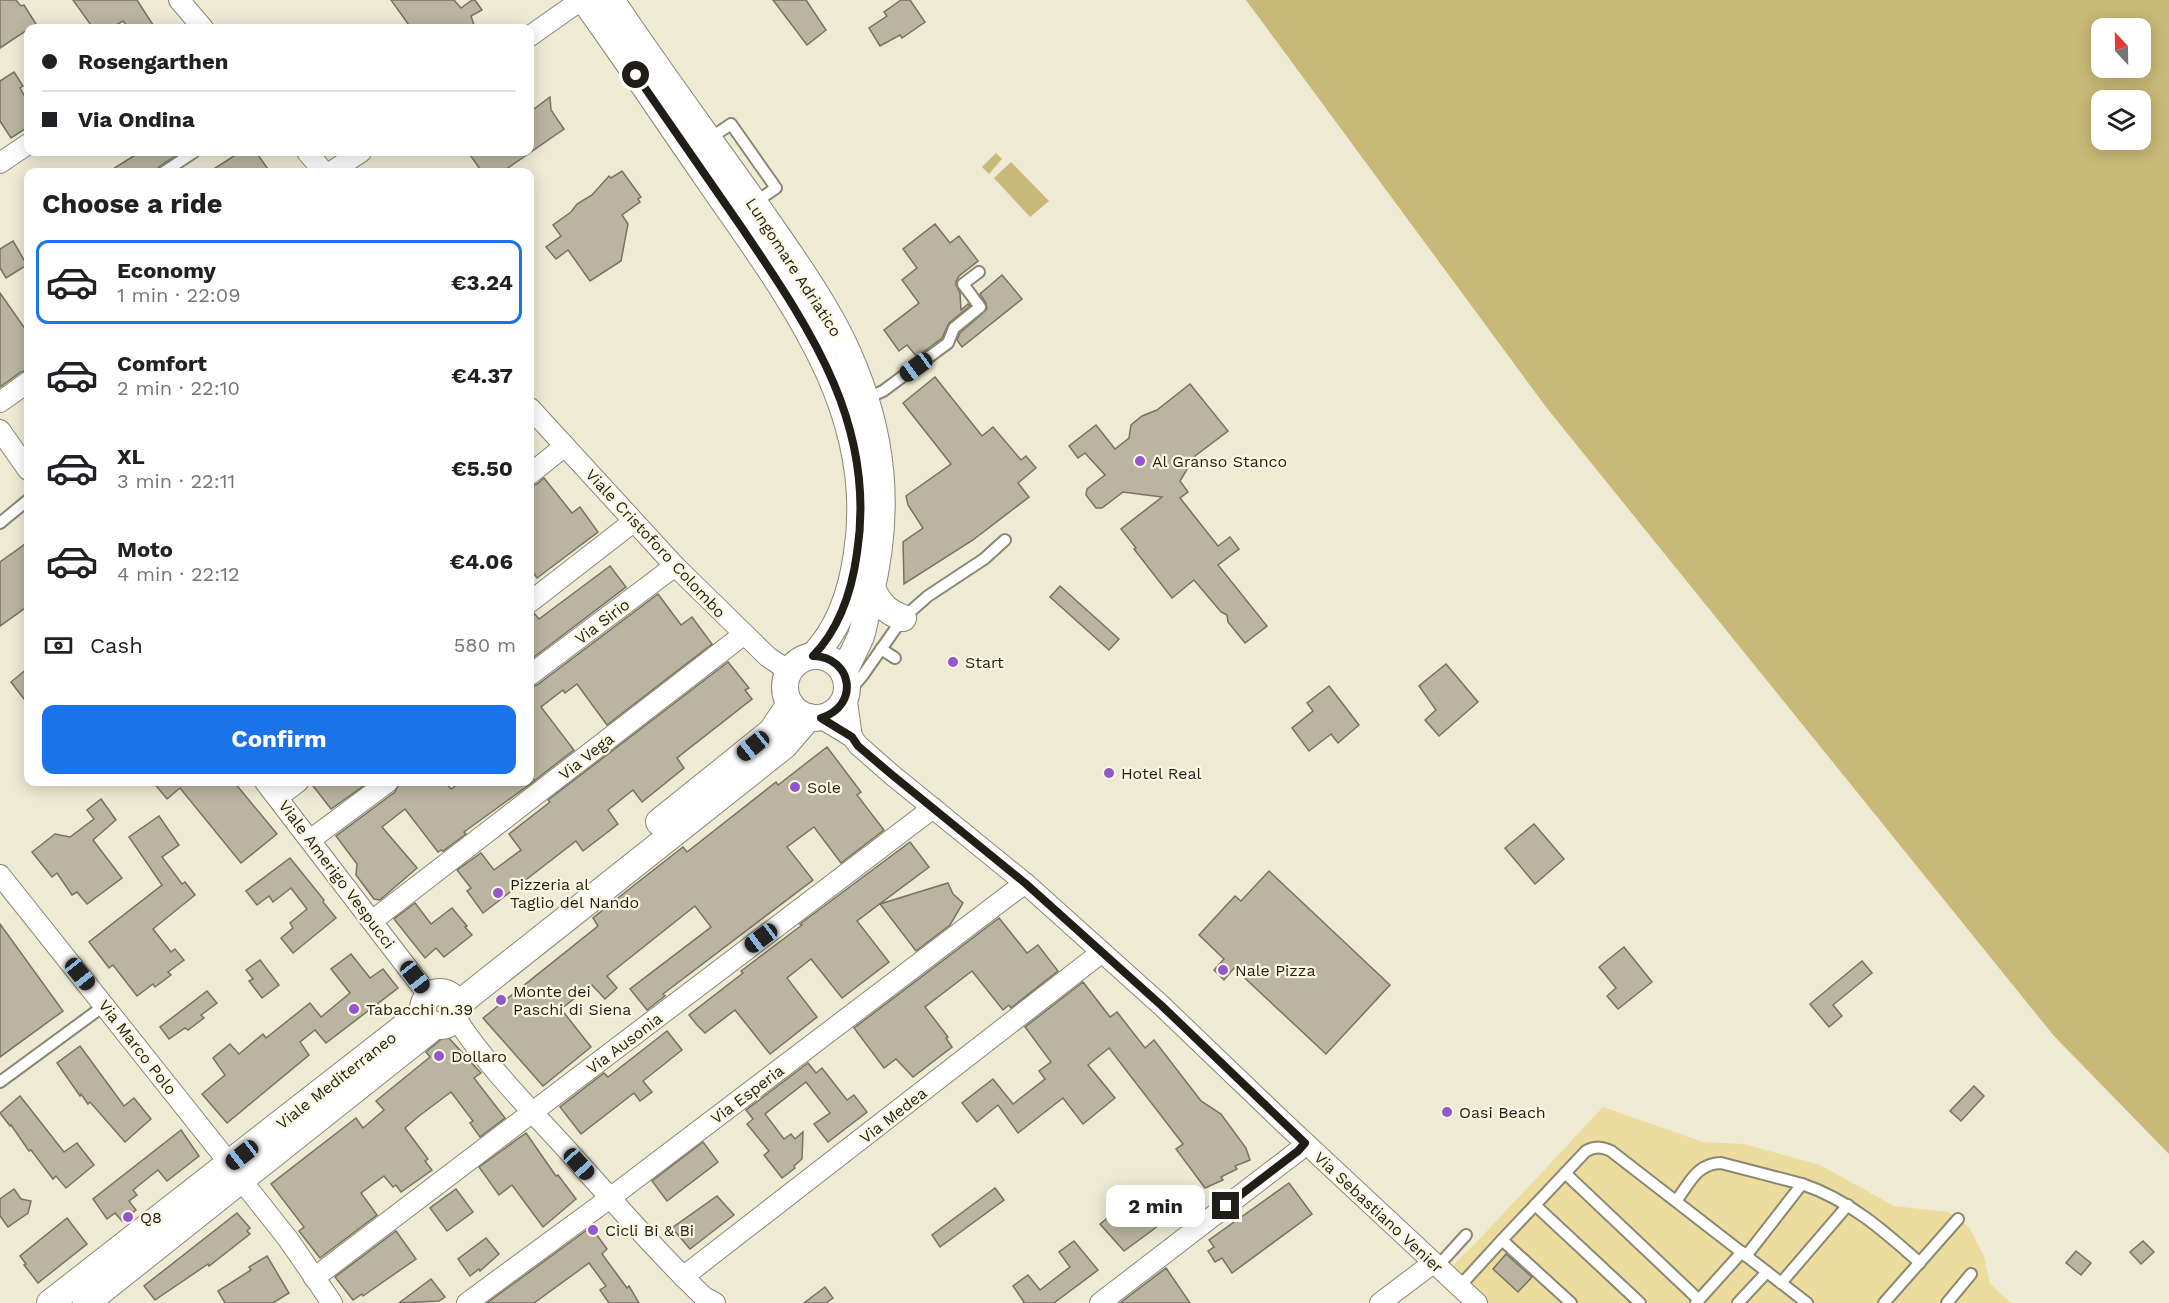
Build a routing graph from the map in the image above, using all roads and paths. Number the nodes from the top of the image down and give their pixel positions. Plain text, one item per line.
1 (179, 0) edge
2 (583, 0) edge
3 (612, 0) edge
4 (199, 24) edge
5 (534, 33) edge
6 (24, 147) edge
7 (188, 156) edge
8 (310, 156) edge
9 (355, 156) edge
10 (0, 163) edge
11 (170, 168) edge
12 (321, 168) edge
13 (337, 168) edge
14 (979, 272) dead end
15 (24, 385) edge
16 (865, 399) junction
17 (0, 402) edge
18 (534, 412) edge
19 (0, 430) edge
20 (565, 446) junction
21 (24, 464) edge
22 (534, 471) edge
23 (24, 503) edge
24 (633, 522) junction
25 (0, 523) edge
26 (1005, 540) dead end
27 (675, 566) junction
28 (872, 588) junction
29 (534, 599) edge
30 (903, 618) junction
31 (743, 634) junction
32 (882, 649) junction
33 (813, 656) junction
34 (895, 658) dead end
35 (789, 671) junction
36 (534, 672) edge
37 (845, 684) junction
38 (806, 713) junction
39 (852, 737) junction
40 (268, 786) edge
41 (293, 786) edge
42 (383, 786) edge
43 (278, 797) junction
44 (933, 808) junction
45 (310, 840) junction
46 (0, 875) edge
47 (1025, 883) junction
48 (372, 921) junction
49 (1102, 952) junction
50 (105, 1005) junction
51 (445, 1014) junction
52 (0, 1082) edge
53 (533, 1112) junction
54 (1305, 1143) junction
55 (236, 1173) junction
56 (1565, 1173) junction
57 (1802, 1184) junction
58 (610, 1198) junction
59 (1676, 1201) junction
60 (1848, 1205) junction
61 (1535, 1206) junction
62 (1959, 1219) dead end
63 (1466, 1235) dead end
64 (1502, 1240) junction
65 (1744, 1254) junction
66 (1920, 1263) junction
67 (1435, 1265) junction
68 (1767, 1272) junction
69 (1971, 1274) dead end
70 (683, 1277) junction
71 (314, 1278) junction
72 (1781, 1283) junction
73 (1459, 1287) junction
74 (1697, 1301) edge
75 (50, 1303) edge
76 (86, 1303) edge
77 (332, 1303) edge
78 (467, 1303) edge
79 (715, 1303) edge
80 (1100, 1303) edge
81 (1380, 1303) edge
82 (1478, 1303) edge
83 (1571, 1303) edge
84 (1640, 1303) edge
85 (1738, 1303) edge
86 (1807, 1303) edge
87 (1884, 1303) edge
88 (1947, 1303) edge

1 - 4 street
2 - 5 street
2 - 33 street, Lungomare Adriatico
3 - 16 street, Lungomare Adriatico
6 - 10 street
7 - 11 lane
8 - 12 street
9 - 13 street
14 - 16 lane
15 - 17 street
16 - 28 street, Lungomare Adriatico
18 - 20 street, Viale Cristoforo Colombo
19 - 21 street
20 - 22 street
20 - 24 street, Viale Cristoforo Colombo
23 - 25 lane
24 - 27 street, Viale Cristoforo Colombo
24 - 29 street
26 - 30 lane
27 - 31 street, Viale Cristoforo Colombo
27 - 36 street, Via Sirio
28 - 30 street
28 - 37 street, Lungomare Adriatico
30 - 32 lane
31 - 35 street, Viale Cristoforo Colombo
31 - 48 street, Via Vega
32 - 34 lane
32 - 37 lane
33 - 35 street
33 - 37 street
35 - 38 street
37 - 38 street
37 - 39 street
38 - 39 street, Via Sebastiano Venier
38 - 51 street, Viale Mediterraneo
39 - 44 street, Via Sebastiano Venier
40 - 43 street, Viale Amerigo Vespucci
41 - 43 street
42 - 45 street
43 - 45 street, Viale Amerigo Vespucci
44 - 47 street, Via Sebastiano Venier
44 - 53 street, Via Ausonia
45 - 48 street, Viale Amerigo Vespucci
46 - 50 street, Via Marco Polo
47 - 49 street, Via Sebastiano Venier
47 - 58 street, Via Esperia
48 - 51 street, Viale Amerigo Vespucci
49 - 54 street, Via Sebastiano Venier
49 - 70 street, Via Medea
50 - 52 lane
50 - 55 street, Via Marco Polo
51 - 53 street, Viale Amerigo Vespucci
51 - 55 street, Viale Mediterraneo
53 - 58 street, Viale Amerigo Vespucci
53 - 71 street, Via Ausonia
54 - 67 street, Via Sebastiano Venier
54 - 80 street
55 - 71 street, Via Marco Polo
55 - 75 street, Viale Mediterraneo
55 - 76 street, Viale Mediterraneo
56 - 59 lane
56 - 61 lane
56 - 74 lane
57 - 59 lane
57 - 60 lane
57 - 65 lane
58 - 70 street, Viale Amerigo Vespucci
58 - 78 street, Via Esperia
59 - 65 lane
60 - 66 lane
60 - 72 lane
61 - 64 lane
61 - 84 lane
62 - 66 lane
63 - 67 lane
64 - 73 lane
64 - 83 lane
65 - 68 lane
65 - 74 lane
66 - 87 lane
67 - 73 street, Via Sebastiano Venier
67 - 81 street
68 - 72 lane
68 - 85 lane
69 - 88 lane
70 - 79 street, Viale Amerigo Vespucci
71 - 77 street, Via Marco Polo
72 - 86 lane
73 - 82 street, Via Sebastiano Venier

